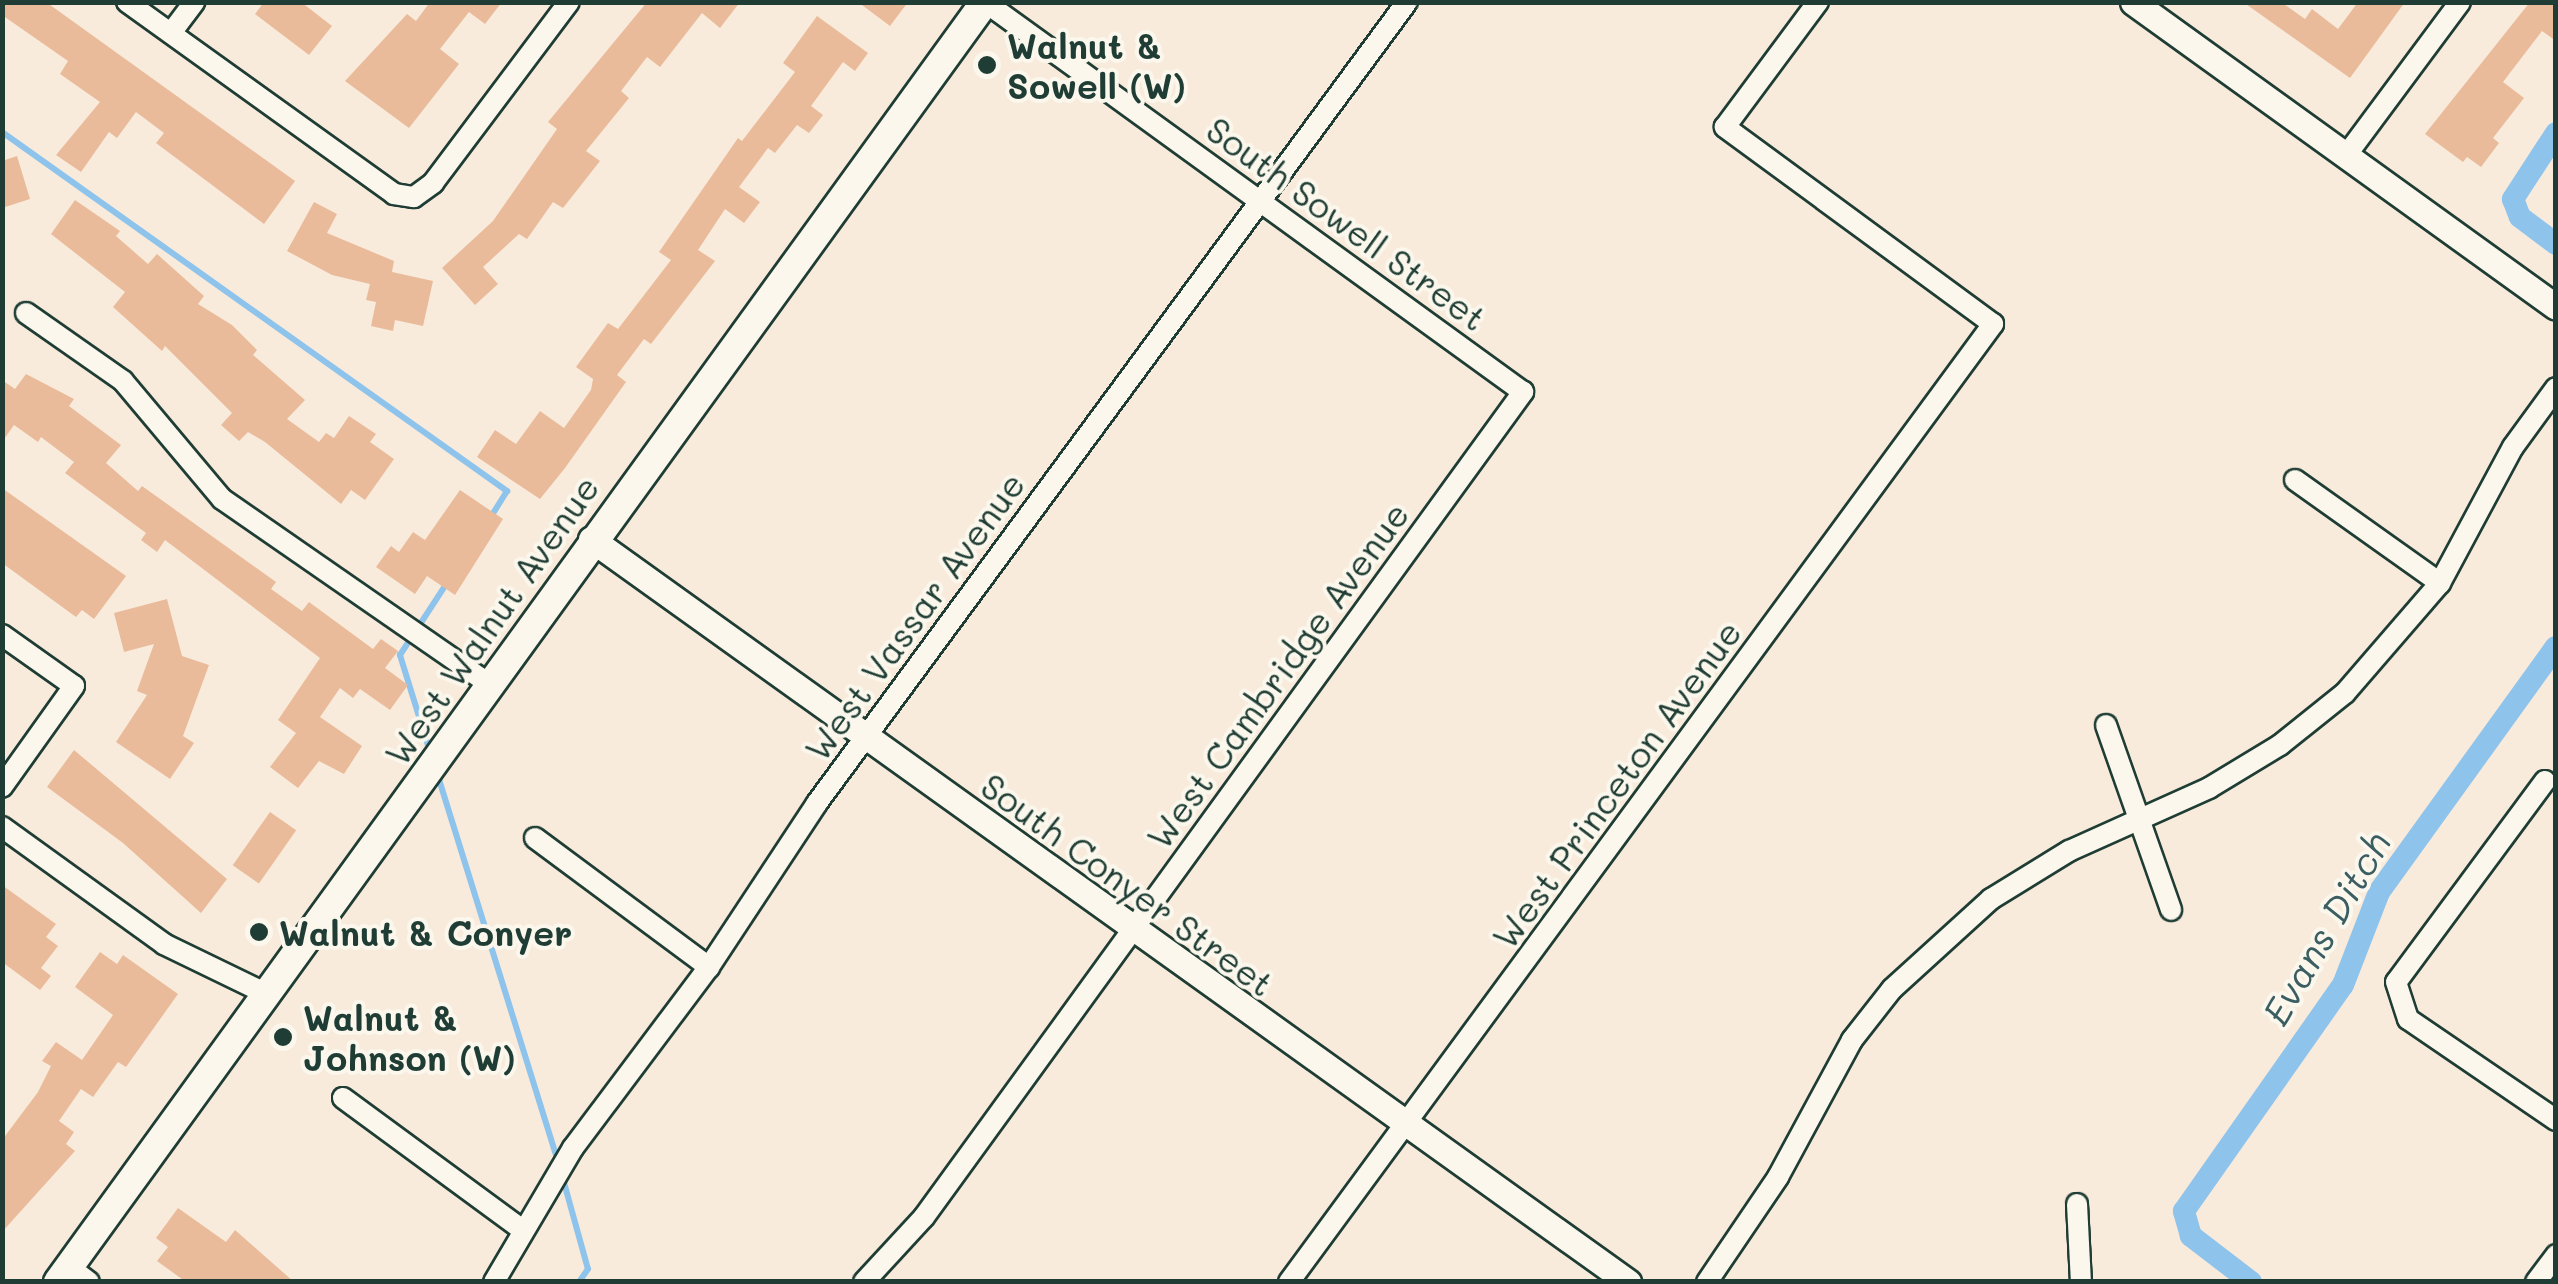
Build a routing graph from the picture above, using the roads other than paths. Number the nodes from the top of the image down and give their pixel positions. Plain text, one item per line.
1 (127, 2) edge
2 (194, 2) edge
3 (569, 2) edge
4 (985, 2) edge
5 (1407, 2) edge
6 (1818, 2) edge
7 (2460, 2) edge
8 (2138, 4) edge
9 (171, 34) junction
10 (2345, 158) junction
11 (1262, 200) junction
12 (2556, 307) edge
13 (26, 313) dead end
14 (2556, 388) edge
15 (1524, 392) joint
16 (2296, 480) dead end
17 (592, 540) junction
18 (2440, 583) junction
19 (2, 635) edge
20 (491, 686) junction
21 (2106, 726) dead end
22 (865, 738) junction
23 (2545, 781) dead end
24 (2, 787) edge
25 (2139, 820) junction
26 (2, 828) edge
27 (535, 838) dead end
28 (2171, 910) dead end
29 (1131, 931) junction
30 (709, 967) junction
31 (269, 995) junction
32 (343, 1098) dead end
33 (2556, 1120) edge
34 (1407, 1124) junction
35 (2077, 1204) dead end
36 (520, 1228) junction
37 (2556, 1255) edge
38 (72, 1277) edge
39 (494, 1282) edge
40 (864, 1282) edge
41 (1289, 1282) edge
42 (1628, 1282) edge
43 (1707, 1282) edge
44 (2081, 1282) edge
45 (2536, 1282) edge

1 - 9 street
2 - 9 street
3 - 9 street
4 - 11 street, South Sowell Street
4 - 17 main road, West Walnut Avenue
5 - 11 street, West Vassar Avenue
6 - 34 street, West Princeton Avenue
7 - 10 street
8 - 10 street
10 - 12 street
11 - 15 street, South Sowell Street
11 - 22 street, West Vassar Avenue
13 - 20 street
14 - 18 street
15 - 29 street, West Cambridge Avenue
16 - 18 street
17 - 20 main road, West Walnut Avenue
17 - 22 street, South Conyer Street
18 - 25 street
19 - 24 street
20 - 31 main road, West Walnut Avenue
21 - 25 street
22 - 29 street, South Conyer Street
22 - 30 street, West Vassar Avenue
23 - 33 street
25 - 28 street
25 - 43 street
26 - 31 street
27 - 30 street
29 - 34 street, South Conyer Street
29 - 40 street, West Cambridge Avenue
30 - 36 street, West Vassar Avenue
31 - 38 main road, West Walnut Avenue
32 - 36 street
34 - 41 street, West Princeton Avenue
34 - 42 street, South Conyer Street
35 - 44 street
36 - 39 street, West Vassar Avenue
37 - 45 street

